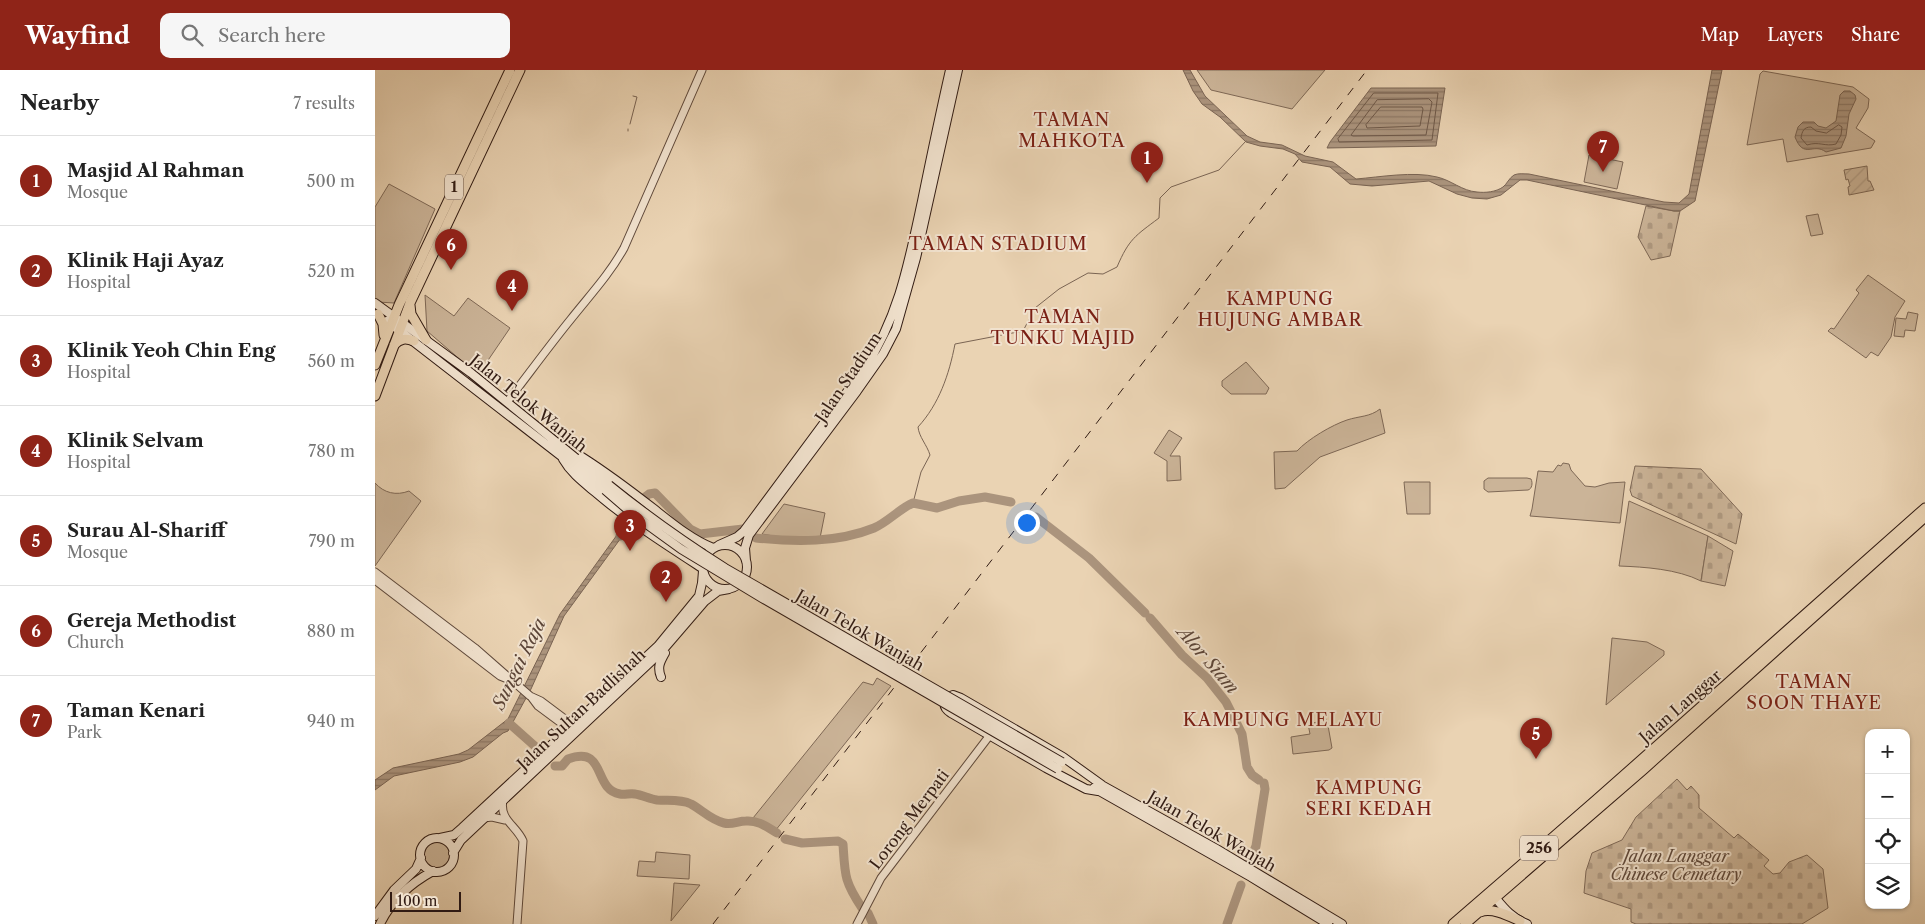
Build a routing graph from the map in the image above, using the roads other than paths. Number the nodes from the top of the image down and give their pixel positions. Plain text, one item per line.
1 (509, 70) edge
2 (520, 70) edge
3 (702, 70) edge
4 (950, 70) edge
5 (958, 70) edge
6 (410, 303) junction
7 (375, 304) edge
8 (399, 305) junction
9 (379, 312) edge
10 (392, 320) junction
11 (400, 326) junction
12 (384, 338) junction
13 (426, 340) junction
14 (414, 341) junction
15 (392, 347) junction
16 (375, 365) edge
17 (375, 396) edge
18 (507, 402) junction
19 (552, 439) junction
20 (561, 455) junction
21 (607, 488) junction
22 (1925, 508) edge
23 (1925, 517) edge
24 (716, 547) junction
25 (746, 561) junction
26 (703, 569) junction
27 (375, 572) edge
28 (375, 580) edge
29 (729, 588) junction
30 (420, 610) junction
31 (675, 636) junction
32 (1751, 668) junction
33 (661, 677) dead end
34 (571, 727) junction
35 (990, 735) junction
36 (1100, 788) junction
37 (503, 800) junction
38 (484, 818) junction
39 (505, 820) junction
40 (440, 838) junction
41 (453, 853) junction
42 (421, 858) junction
43 (433, 871) junction
44 (1493, 894) junction
45 (1479, 912) junction
46 (375, 916) edge
47 (1523, 923) edge
48 (380, 924) edge
49 (517, 924) edge
50 (857, 924) edge
51 (1328, 924) edge
52 (1342, 924) edge
53 (1453, 924) edge
54 (1465, 924) edge

1 - 8 main road, 1
2 - 6 main road, 1
3 - 18 street
4 - 24 main road, Jalan Stadium
5 - 25 main road, Jalan Stadium
6 - 11 main road, 1
6 - 13 main road
7 - 9 main road, Jalan Telok Wanjah
8 - 9 main road
8 - 10 main road, 1
9 - 10 main road, Jalan Telok Wanjah
9 - 12 main road
10 - 11 main road, Jalan Telok Wanjah
10 - 12 main road, 1
11 - 13 main road, Jalan Telok Wanjah
11 - 14 main road, Jalan Telok Wanjah
11 - 15 main road, 1
12 - 16 main road, 1
13 - 18 main road, Jalan Telok Wanjah
14 - 15 main road
14 - 20 main road, Jalan Telok Wanjah
15 - 17 main road, 1
18 - 19 main road, Jalan Telok Wanjah
19 - 21 main road, Jalan Telok Wanjah
19 - 24 main road
20 - 21 main road, Jalan Telok Wanjah
20 - 26 main road
21 - 36 main road, Jalan Telok Wanjah, bridge
22 - 32 main road, Jalan Langgar / 256
23 - 32 main road, Jalan Langgar / 256
24 - 25 main road
24 - 26 main road
25 - 29 main road
26 - 29 main road
26 - 34 main road, Jalan Sultan Badlishah
27 - 30 street
28 - 30 street
29 - 31 main road, Jalan Sultan Badlishah
30 - 34 street
31 - 33 main road
31 - 37 main road, Jalan Sultan Badlishah
32 - 44 main road, Jalan Langgar / 256
34 - 40 main road, Jalan Sultan Badlishah
35 - 36 main road
35 - 36 main road
35 - 50 street, Lorong Merpati
36 - 51 main road, Jalan Telok Wanjah
36 - 52 main road, Jalan Telok Wanjah
37 - 38 main road, Jalan Sultan Badlishah
37 - 39 street
38 - 39 street
38 - 41 main road, Jalan Sultan Badlishah
39 - 49 street
40 - 41 main road
40 - 42 main road
41 - 43 main road
42 - 43 main road
42 - 46 main road
43 - 48 main road
44 - 45 main road, Jalan Langgar / 256
44 - 47 main road
44 - 53 main road, Jalan Langgar / 256
45 - 47 main road
45 - 54 main road, Jalan Langgar / 256

